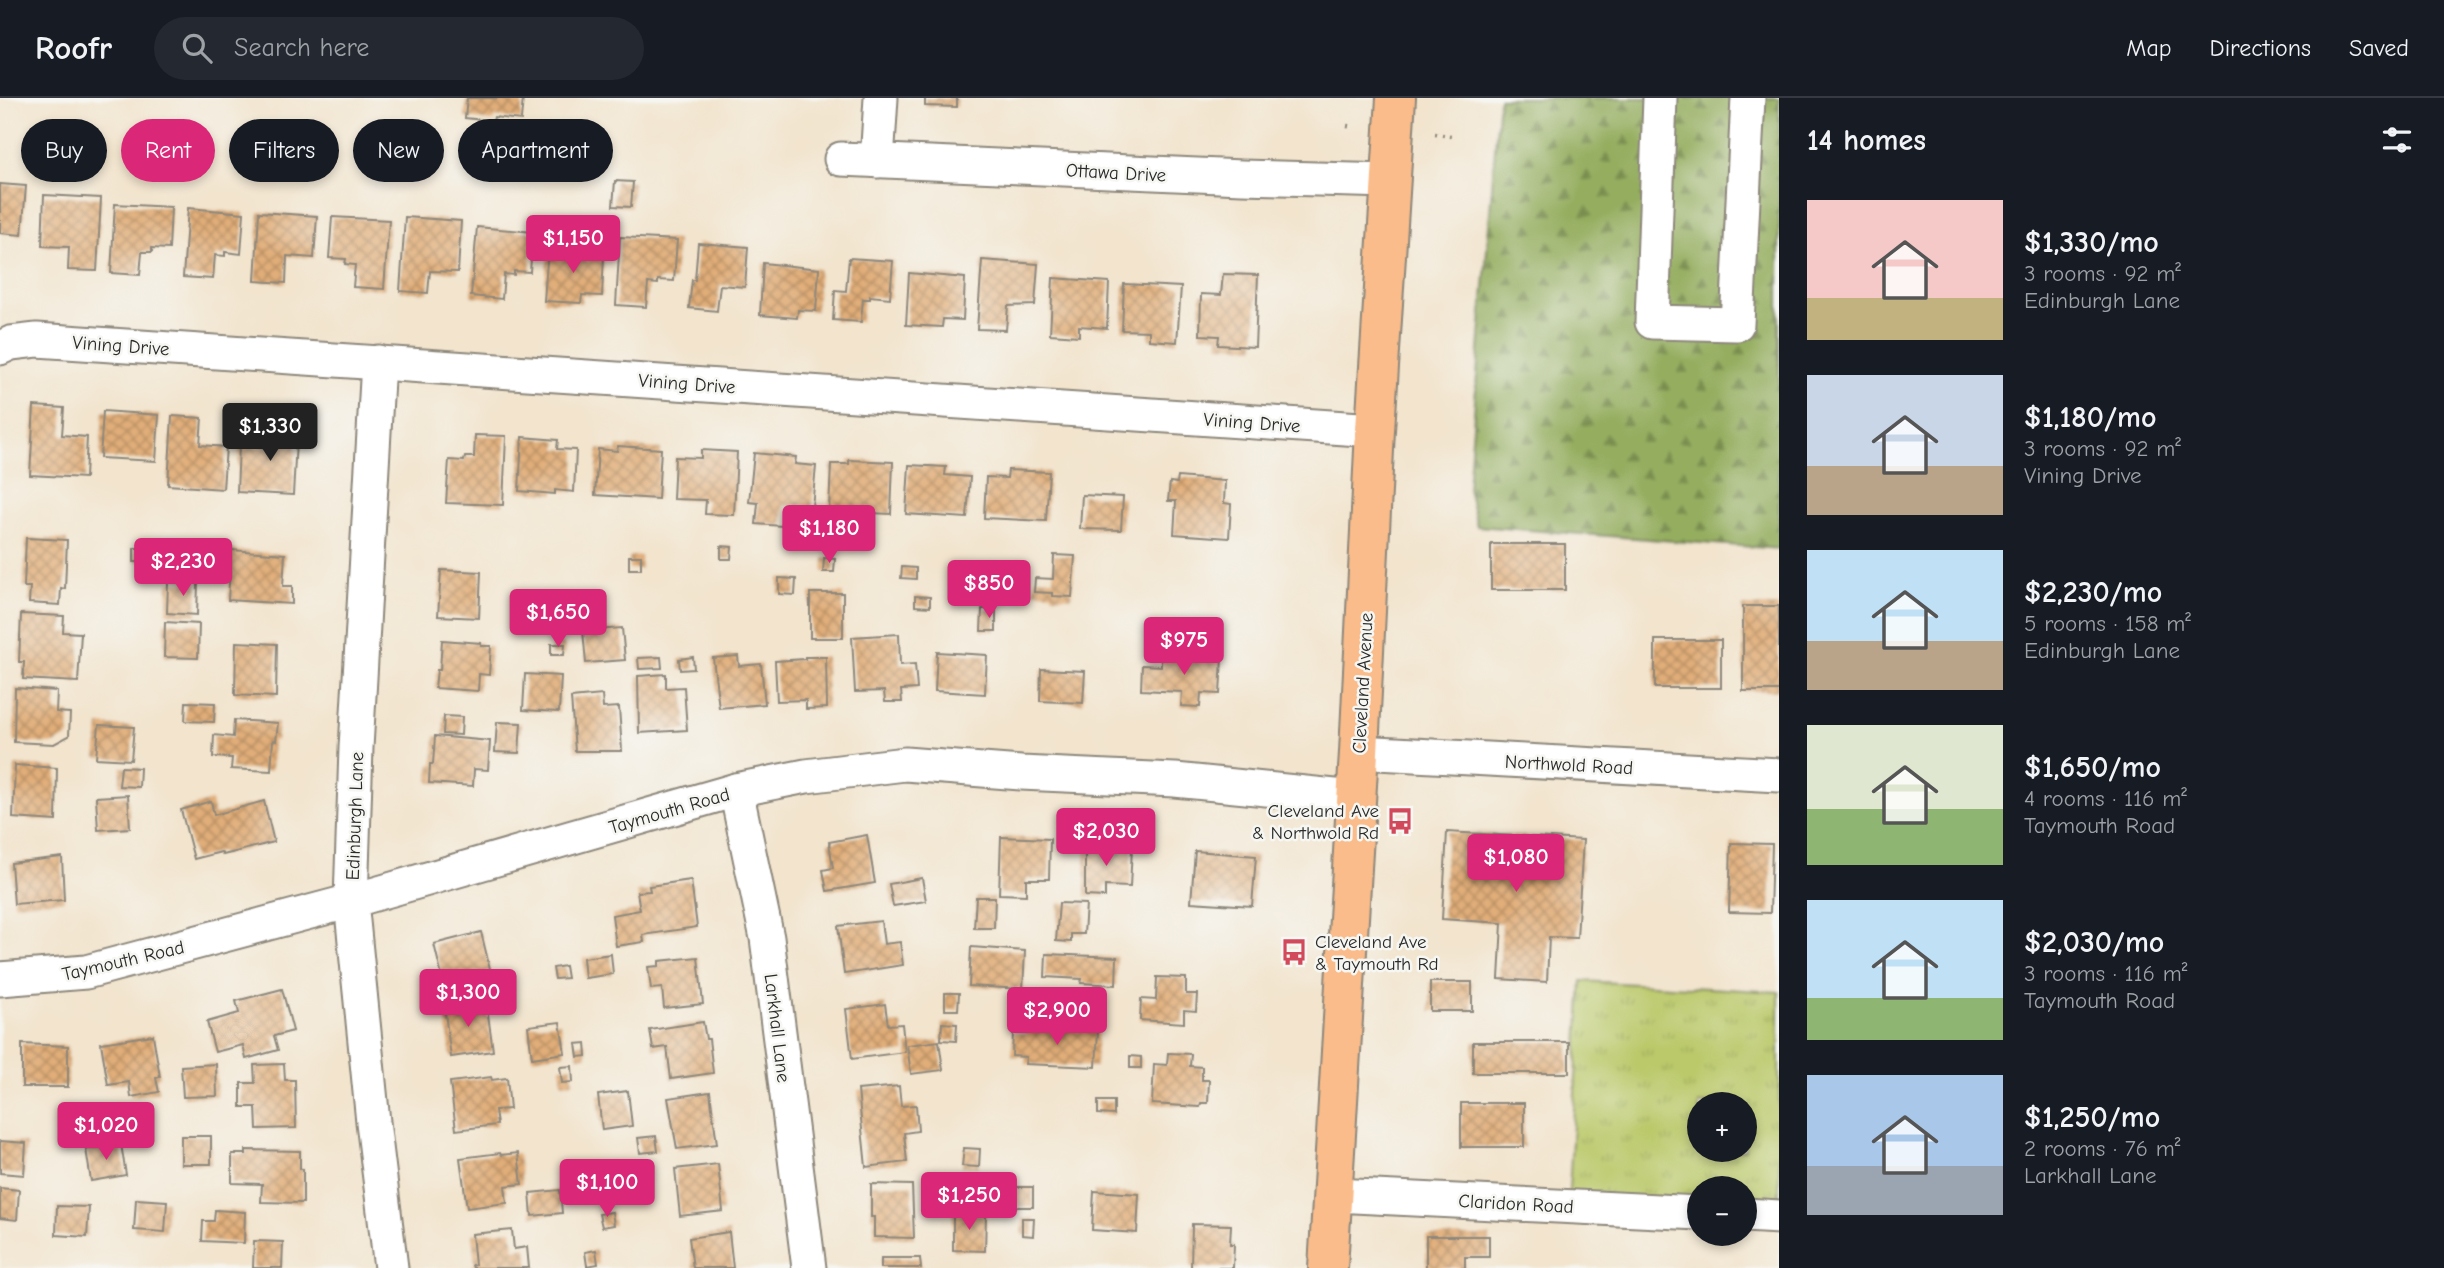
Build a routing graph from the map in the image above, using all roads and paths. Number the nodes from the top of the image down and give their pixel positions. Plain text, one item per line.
1 (881, 98) edge
2 (1396, 98) edge
3 (1660, 98) edge
4 (1748, 98) edge
5 (1435, 134) dead end
6 (1451, 136) dead end
7 (841, 159) dead end
8 (877, 161) junction
9 (1391, 181) junction
10 (0, 348) edge
11 (378, 362) junction
12 (1375, 430) junction
13 (1359, 752) junction
14 (1779, 775) edge
15 (736, 790) junction
16 (1355, 798) junction
17 (351, 901) junction
18 (0, 979) edge
19 (1334, 1195) junction
20 (1687, 1212) edge
21 (1757, 1216) edge
22 (1779, 1217) edge
23 (391, 1268) edge
24 (809, 1268) edge
25 (1328, 1268) edge

1 - 8 street
2 - 9 main road, Cleveland Avenue
3 - 4 street
5 - 6 path
7 - 8 street, Ottawa Drive
8 - 9 street, Ottawa Drive
9 - 12 main road, Cleveland Avenue
10 - 11 street, Vining Drive
11 - 12 street, Vining Drive
11 - 17 street, Edinburgh Lane
12 - 13 main road, Cleveland Avenue
13 - 14 street, Northwold Road
13 - 16 main road, Cleveland Avenue
15 - 16 street, Taymouth Road
15 - 17 street, Taymouth Road
15 - 24 street, Larkhall Lane
16 - 19 main road, Cleveland Avenue
17 - 18 street, Taymouth Road
17 - 23 street, Edinburgh Lane
19 - 20 street, Claridon Road
19 - 25 main road, Cleveland Avenue
21 - 22 street

